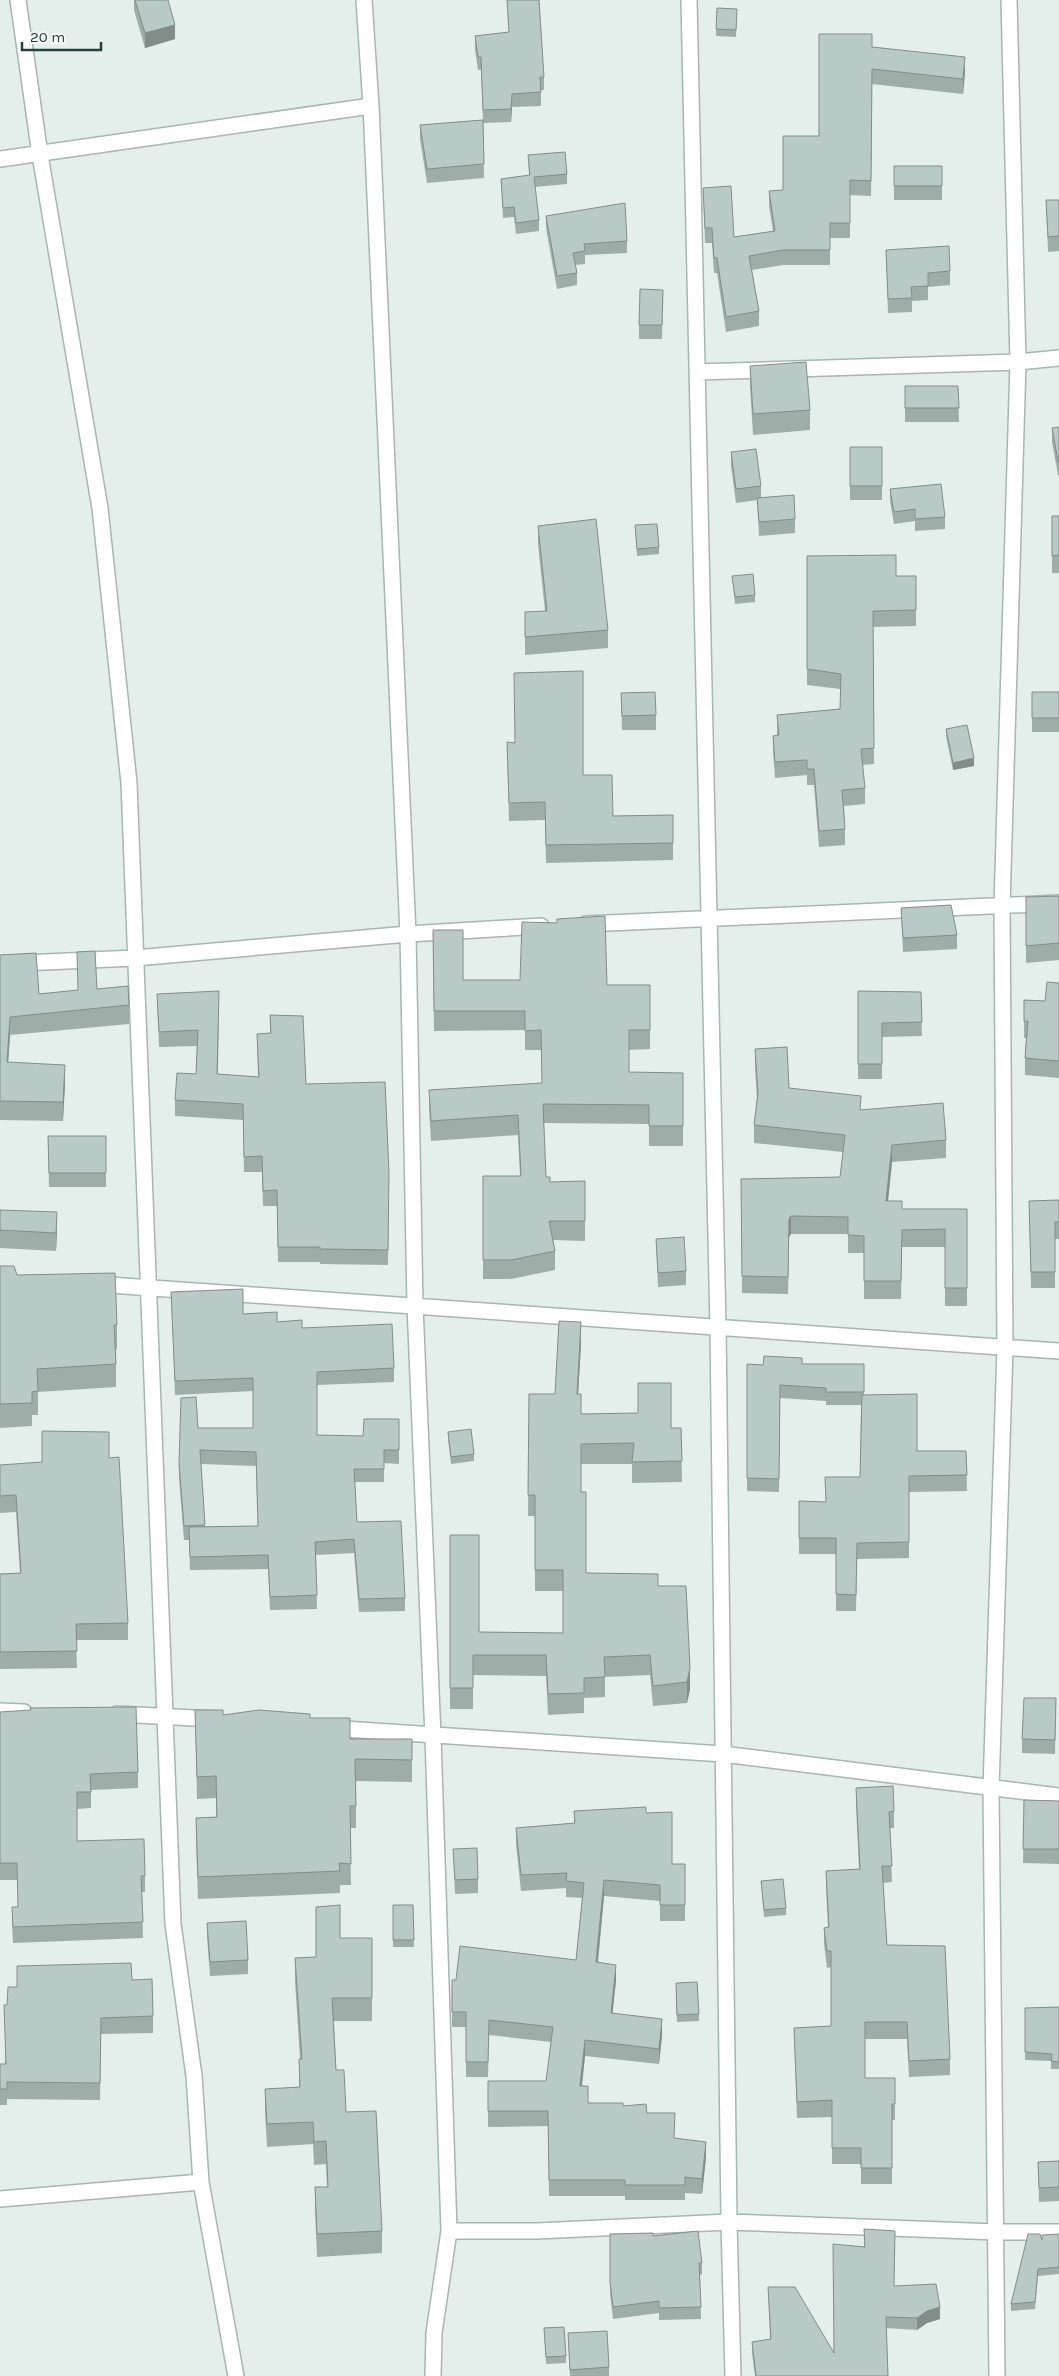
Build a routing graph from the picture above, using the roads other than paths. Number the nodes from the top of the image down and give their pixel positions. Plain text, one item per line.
1 (18, 0) edge
2 (364, 0) edge
3 (689, 0) edge
4 (1009, 0) edge
5 (371, 106) junction
6 (40, 155) junction
7 (0, 159) edge
8 (1059, 358) edge
9 (1018, 362) junction
10 (697, 372) junction
11 (1059, 903) edge
12 (1002, 906) junction
13 (710, 917) junction
14 (574, 925) edge
15 (554, 926) edge
16 (408, 934) junction
17 (134, 958) junction
18 (0, 964) edge
19 (80, 1283) edge
20 (150, 1286) junction
21 (414, 1305) junction
22 (718, 1328) junction
23 (1005, 1348) junction
24 (1059, 1351) edge
25 (0, 1711) edge
26 (39, 1712) edge
27 (98, 1714) edge
28 (167, 1716) junction
29 (226, 1720) edge
30 (315, 1727) edge
31 (433, 1737) junction
32 (723, 1754) junction
33 (992, 1789) junction
34 (1059, 1796) edge
35 (201, 2182) junction
36 (0, 2199) edge
37 (729, 2222) junction
38 (448, 2231) junction
39 (996, 2232) junction
40 (1059, 2232) edge
41 (236, 2376) edge
42 (433, 2376) edge
43 (733, 2376) edge
44 (997, 2376) edge

1 - 6 street
2 - 5 street
3 - 10 street
4 - 9 street
5 - 6 street
5 - 16 street
6 - 7 street
6 - 17 street
8 - 9 street
9 - 10 street
9 - 12 street
10 - 13 street
11 - 12 street
12 - 13 street
12 - 23 street
13 - 14 street
13 - 22 street
15 - 16 street
16 - 17 street
16 - 21 street
17 - 18 street
17 - 20 street
19 - 20 street
20 - 21 street
20 - 28 street
21 - 22 street
21 - 31 street
22 - 23 street
22 - 32 street
23 - 24 street
23 - 33 street
25 - 26 street
27 - 28 street
28 - 29 street
28 - 35 street
30 - 31 street
31 - 32 street
31 - 38 street
32 - 33 street
32 - 37 street
33 - 34 street
33 - 39 street
35 - 36 street
35 - 41 street
37 - 38 street
37 - 39 street
37 - 43 street
38 - 42 street
39 - 40 street
39 - 44 street

